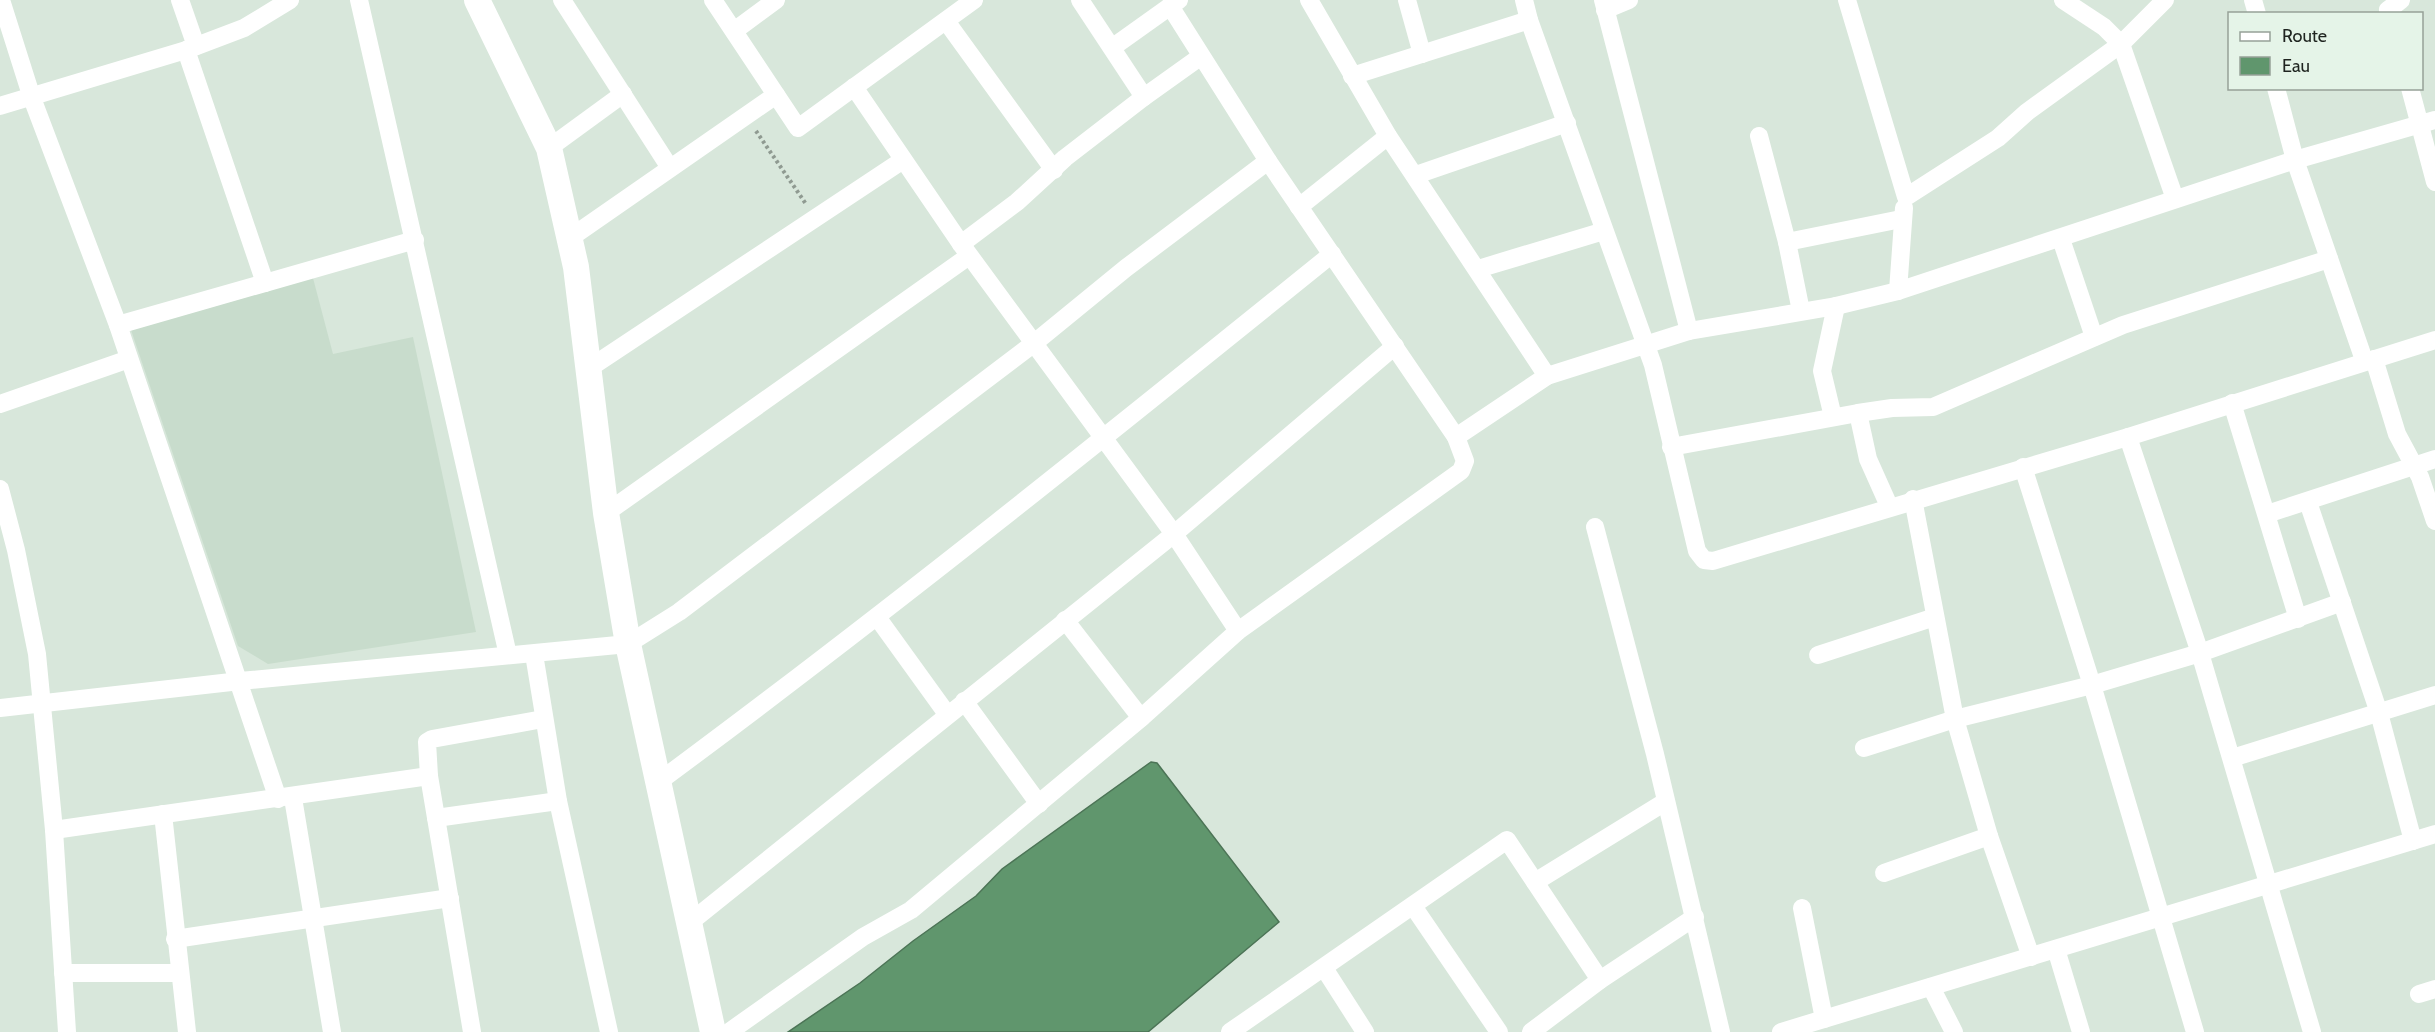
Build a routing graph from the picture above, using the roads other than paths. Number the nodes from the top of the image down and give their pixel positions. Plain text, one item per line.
1 (1, 0) edge
2 (180, 0) edge
3 (290, 0) edge
4 (359, 0) edge
5 (477, 0) edge
6 (562, 0) edge
7 (713, 0) edge
8 (777, 0) edge
9 (975, 0) edge
10 (1080, 0) edge
11 (1309, 0) edge
12 (1407, 0) edge
13 (1524, 0) edge
14 (1629, 0) edge
15 (1846, 0) edge
16 (2064, 0) edge
17 (2165, 0) edge
18 (2401, 0) edge
19 (1174, 3) edge
20 (1604, 5) edge
21 (2388, 12) edge
22 (1529, 20) junction
23 (946, 21) junction
24 (734, 31) junction
25 (2121, 44) junction
26 (1113, 47) junction
27 (191, 48) junction
28 (1422, 54) junction
29 (1200, 57) junction
30 (1352, 76) junction
31 (854, 87) junction
32 (2277, 90) edge
33 (2411, 90) edge
34 (623, 94) junction
35 (776, 95) junction
36 (1144, 97) junction
37 (32, 98) junction
38 (0, 106) edge
39 (2427, 122) edge
40 (1567, 123) junction
41 (1388, 136) junction
42 (1760, 136) dead end
43 (549, 148) junction
44 (903, 160) junction
45 (2295, 160) junction
46 (1268, 161) junction
47 (670, 168) junction
48 (1054, 170) junction
49 (1416, 175) junction
50 (2435, 182) edge
51 (1906, 197) junction
52 (2175, 199) junction
53 (1299, 207) junction
54 (1901, 219) junction
55 (1604, 231) junction
56 (570, 238) junction
57 (2061, 239) junction
58 (415, 240) junction
59 (1787, 242) junction
60 (965, 250) junction
61 (1332, 254) junction
62 (2329, 259) junction
63 (1478, 269) junction
64 (265, 283) junction
65 (1898, 291) junction
66 (1836, 306) junction
67 (1801, 311) junction
68 (118, 326) junction
69 (1689, 331) junction
70 (2094, 337) junction
71 (2435, 340) edge
72 (1033, 344) junction
73 (1646, 344) junction
74 (1395, 346) junction
75 (129, 359) junction
76 (2369, 359) junction
77 (588, 369) junction
78 (1547, 376) junction
79 (2232, 403) junction
80 (0, 404) edge
81 (1858, 413) junction
82 (1833, 417) junction
83 (1456, 437) junction
84 (2128, 437) junction
85 (1103, 440) junction
86 (1671, 447) junction
87 (2435, 459) edge
88 (2415, 465) junction
89 (2023, 467) junction
90 (0, 489) edge
91 (1913, 499) junction
92 (2308, 502) junction
93 (1889, 506) junction
94 (606, 513) junction
95 (2267, 514) junction
96 (2435, 521) edge
97 (1595, 527) dead end
98 (1174, 534) junction
99 (2342, 602) junction
100 (877, 616) junction
101 (1935, 617) junction
102 (2298, 619) junction
103 (1065, 620) junction
104 (1238, 631) junction
105 (628, 644) junction
106 (2200, 653) junction
107 (534, 654) junction
108 (508, 655) junction
109 (1818, 656) dead end
110 (240, 681) junction
111 (2092, 686) junction
112 (2435, 695) edge
113 (964, 701) junction
114 (41, 704) junction
115 (0, 708) edge
116 (2379, 713) junction
117 (947, 714) junction
118 (1141, 718) junction
119 (543, 719) junction
120 (1955, 719) junction
121 (1864, 748) dead end
122 (2232, 758) junction
123 (429, 776) junction
124 (657, 783) junction
125 (286, 798) junction
126 (558, 801) junction
127 (1665, 802) junction
128 (1039, 804) junction
129 (163, 814) junction
130 (436, 818) junction
131 (54, 830) junction
132 (2435, 834) edge
133 (1989, 836) junction
134 (2413, 841) junction
135 (1884, 873) dead end
136 (1535, 882) junction
137 (2268, 885) junction
138 (450, 898) junction
139 (1413, 906) junction
140 (1802, 908) dead end
141 (1695, 917) junction
142 (2161, 918) junction
143 (312, 920) junction
144 (688, 924) junction
145 (175, 939) junction
146 (2056, 949) junction
147 (2031, 957) junction
148 (1324, 968) junction
149 (63, 973) junction
150 (179, 973) junction
151 (1600, 980) junction
152 (1930, 987) junction
153 (1817, 1025) edge
154 (67, 1032) edge
155 (187, 1032) edge
156 (332, 1032) edge
157 (472, 1032) edge
158 (609, 1032) edge
159 (713, 1032) edge
160 (729, 1032) edge
161 (1230, 1032) edge
162 (1365, 1032) edge
163 (1499, 1032) edge
164 (1531, 1032) edge
165 (1721, 1032) edge
166 (1781, 1032) edge
167 (1954, 1032) edge
168 (2081, 1032) edge
169 (2195, 1032) edge
170 (2312, 1032) edge

1 - 37 street
2 - 27 street
3 - 27 street
4 - 58 street
5 - 43 street
6 - 34 street
7 - 24 street
8 - 24 street
9 - 23 street
10 - 26 street
11 - 30 street
12 - 28 street
13 - 22 street
14 - 20 street
15 - 51 street
16 - 25 street
17 - 25 street
18 - 21 street
19 - 26 street
19 - 29 street
20 - 69 street
22 - 28 street
22 - 40 street
23 - 31 street
23 - 48 street
24 - 35 street
25 - 51 street
25 - 52 street
26 - 36 street
27 - 37 street
27 - 64 street
28 - 30 street
29 - 36 street
29 - 46 street
30 - 41 street
31 - 35 street
31 - 44 street
32 - 45 street
33 - 39 street
34 - 43 street
34 - 47 street
35 - 47 street
36 - 48 street
37 - 38 street
37 - 68 street
39 - 45 street
39 - 50 street
40 - 49 street
40 - 55 street
41 - 49 street
41 - 53 street
42 - 59 street
43 - 56 street
44 - 60 street
44 - 77 street
45 - 52 street
45 - 62 street
46 - 53 street
46 - 72 street
47 - 56 street
48 - 60 street
49 - 63 street
51 - 54 street
52 - 57 street
53 - 61 street
54 - 59 street
54 - 65 street
55 - 63 street
55 - 73 street
56 - 77 street
57 - 65 street
57 - 70 street
58 - 64 street
58 - 108 street
59 - 67 street
60 - 72 street
60 - 94 street
61 - 74 street
61 - 85 street
62 - 70 street
62 - 76 street
63 - 78 street
64 - 68 street
65 - 66 street
66 - 67 street
66 - 82 street
67 - 69 street
68 - 75 street
69 - 73 street
70 - 81 street
71 - 76 street
72 - 85 street
72 - 105 street
73 - 78 street
73 - 86 street
74 - 83 street
74 - 98 street
75 - 80 street
75 - 110 street
76 - 79 street
76 - 88 street
77 - 94 street
78 - 83 street
79 - 84 street
79 - 95 street
81 - 82 street
81 - 93 street
82 - 86 street
83 - 104 street
84 - 89 street
84 - 106 street
85 - 98 street
85 - 100 street
86 - 93 street
87 - 88 street
88 - 92 street
88 - 96 street
89 - 91 street
89 - 111 street
90 - 114 street
91 - 93 street
91 - 101 street
92 - 95 street
92 - 99 street
94 - 105 street
95 - 102 street
97 - 127 street
98 - 103 street
98 - 104 street
99 - 102 street
99 - 116 street
100 - 117 street
100 - 124 street
101 - 109 street
101 - 120 street
102 - 106 street
103 - 113 street
103 - 118 street
104 - 118 street
105 - 107 street
105 - 124 street
106 - 111 street
106 - 122 street
107 - 108 street
107 - 119 street
108 - 110 street
110 - 114 street
110 - 125 street
111 - 120 street
111 - 142 street
112 - 116 street
113 - 117 street
113 - 128 street
114 - 115 street
114 - 131 street
116 - 122 street
116 - 134 street
117 - 144 street
118 - 128 street
119 - 123 street
119 - 126 street
120 - 121 street
120 - 133 street
122 - 137 street
123 - 125 street
123 - 130 street
124 - 144 street
125 - 129 street
125 - 143 street
126 - 130 street
126 - 158 street
127 - 136 street
127 - 141 street
128 - 160 street
129 - 131 street
129 - 145 street
130 - 138 street
131 - 149 street
132 - 134 street
133 - 135 street
133 - 147 street
134 - 137 street
136 - 139 street
136 - 151 street
137 - 142 street
137 - 170 street
138 - 143 street
138 - 157 street
139 - 148 street
139 - 163 street
140 - 153 street
141 - 151 street
141 - 165 street
142 - 146 street
142 - 169 street
143 - 145 street
143 - 156 street
144 - 159 street
145 - 150 street
146 - 147 street
146 - 168 street
147 - 152 street
148 - 161 street
148 - 162 street
149 - 150 street
149 - 154 street
150 - 155 street
151 - 164 street
152 - 153 street
152 - 167 street
153 - 166 street

